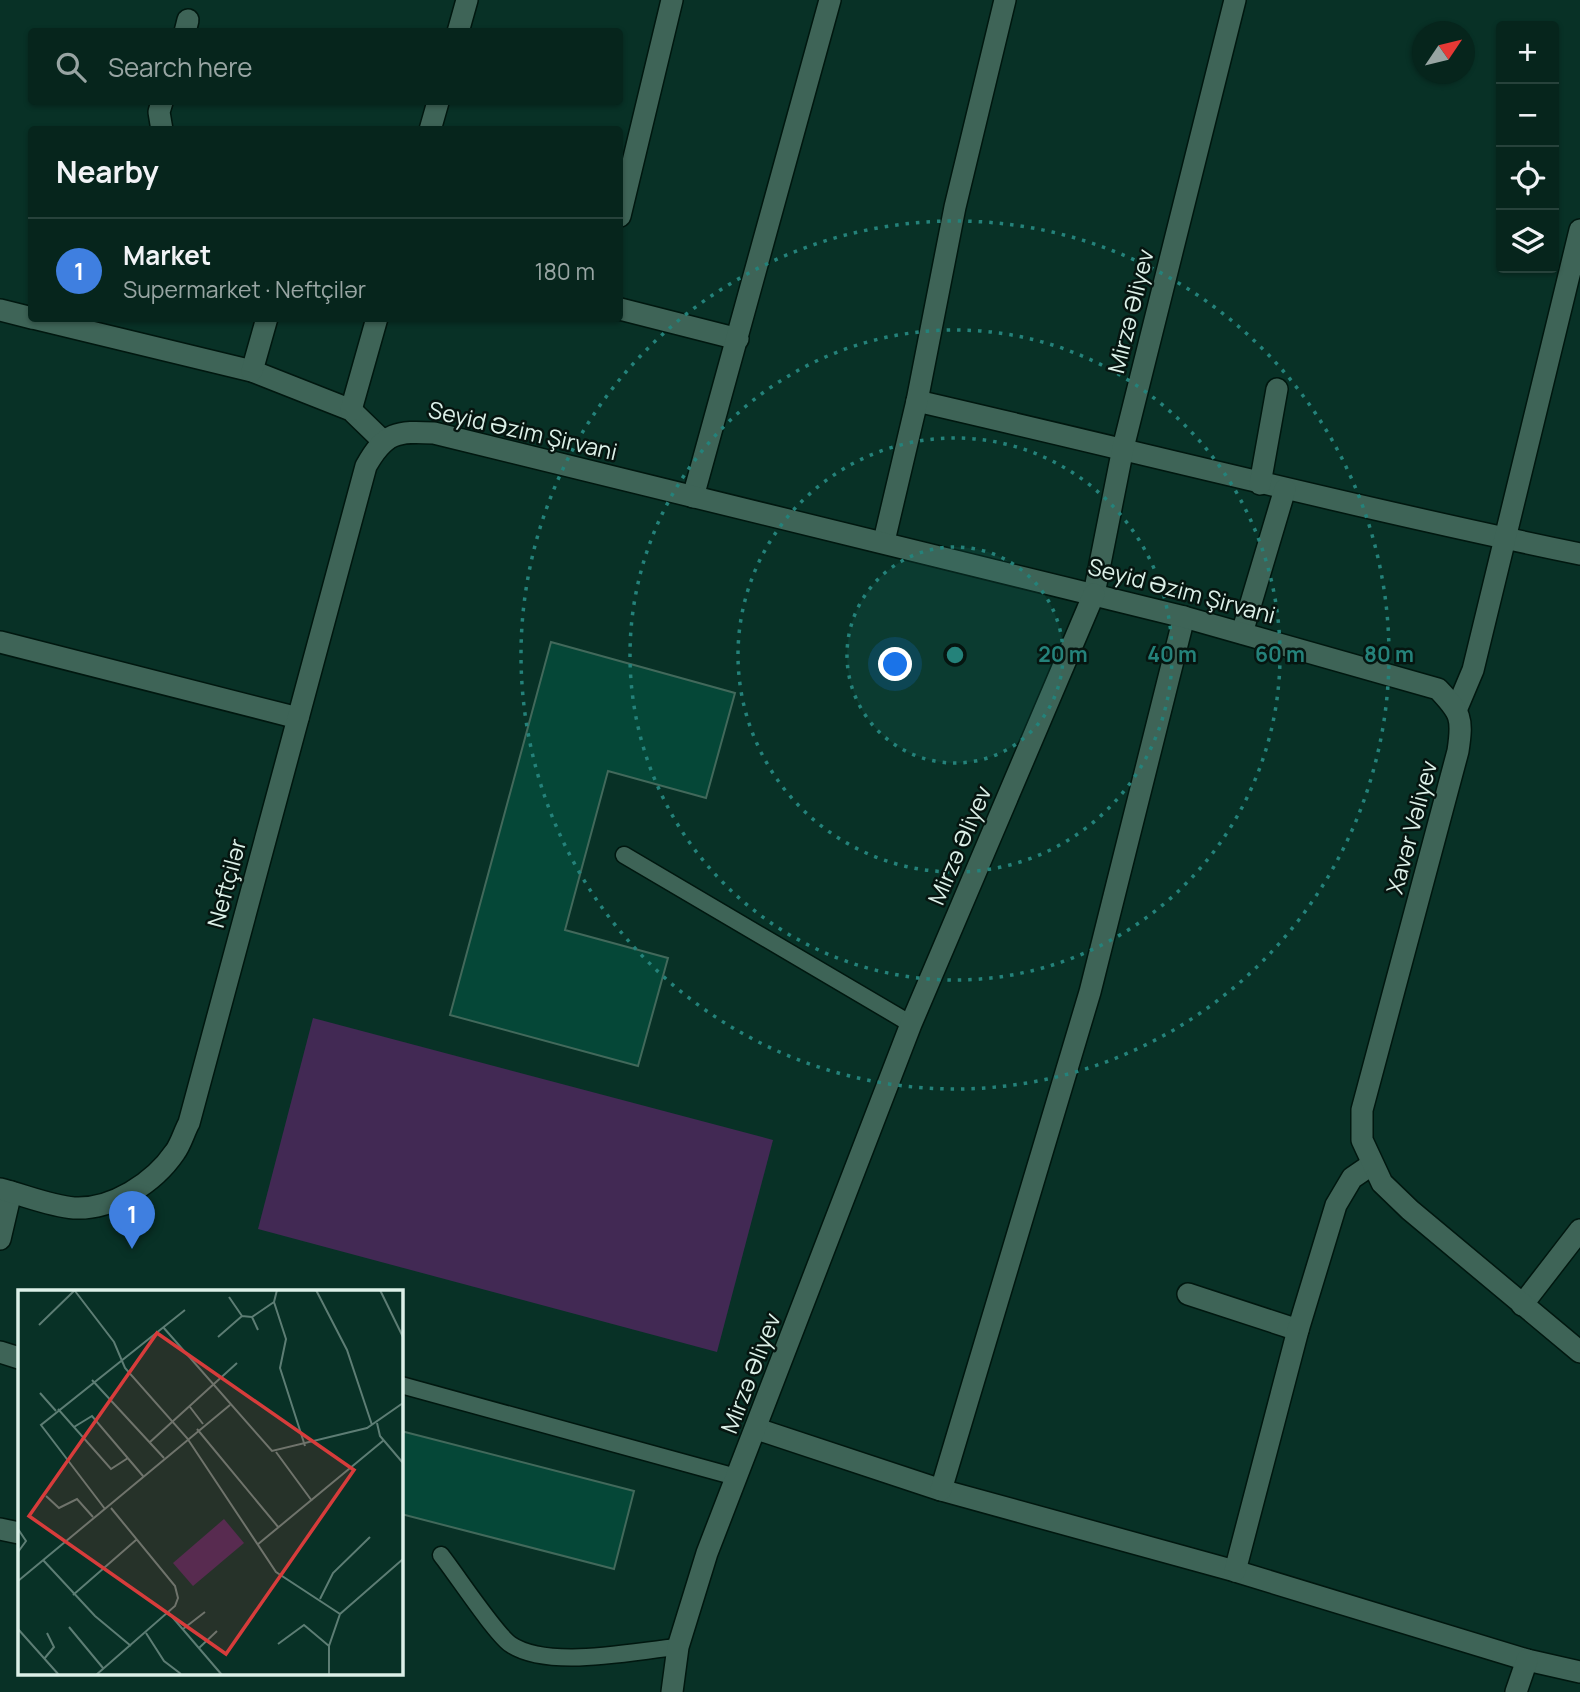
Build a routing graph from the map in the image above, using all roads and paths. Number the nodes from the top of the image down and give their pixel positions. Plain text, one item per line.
1 (467, 0) edge
2 (672, 0) edge
3 (830, 0) edge
4 (1005, 0) edge
5 (1235, 0) edge
6 (459, 28) edge
7 (161, 105) edge
8 (437, 105) edge
9 (161, 126) edge
10 (431, 126) edge
11 (623, 204) edge
12 (1580, 230) edge
13 (0, 310) edge
14 (623, 310) edge
15 (28, 317) edge
16 (49, 322) edge
17 (266, 322) edge
18 (376, 322) edge
19 (738, 339) junction
20 (252, 371) junction
21 (1277, 389) dead end
22 (917, 401) junction
23 (351, 410) junction
24 (383, 441) junction
25 (1123, 448) junction
26 (1260, 484) junction
27 (1285, 489) junction
28 (693, 497) junction
29 (1504, 538) junction
30 (884, 541) junction
31 (1580, 554) edge
32 (1094, 594) junction
33 (1184, 617) junction
34 (1242, 633) junction
35 (0, 642) edge
36 (1457, 708) junction
37 (298, 718) junction
38 (624, 855) dead end
39 (911, 1024) junction
40 (1371, 1165) junction
41 (6, 1191) edge
42 (1580, 1230) edge
43 (0, 1239) edge
44 (1188, 1294) dead end
45 (1522, 1305) junction
46 (1298, 1330) junction
47 (0, 1352) edge
48 (1580, 1352) edge
49 (18, 1358) edge
50 (402, 1385) edge
51 (757, 1429) junction
52 (736, 1477) junction
53 (942, 1490) junction
54 (0, 1529) edge
55 (18, 1532) edge
56 (441, 1555) dead end
57 (1236, 1571) junction
58 (678, 1647) junction
59 (1527, 1660) junction
60 (1580, 1672) edge
61 (672, 1692) edge
62 (1516, 1692) edge

1 - 6 street
2 - 11 street
3 - 19 street
4 - 22 street
5 - 25 street, Mirzə Əliyev
7 - 9 street
8 - 10 street
12 - 29 street, Xavər Vəliyev
13 - 15 street
14 - 19 street
16 - 20 street
17 - 20 street
18 - 23 street
19 - 28 street
20 - 23 street
21 - 26 street
22 - 25 street
22 - 30 street
23 - 24 street
24 - 28 street, Seyid Əzim Şirvani
24 - 37 street, Neftçilər
25 - 26 street
25 - 32 street, Mirzə Əliyev
26 - 27 street
27 - 29 street
27 - 34 street
28 - 30 street, Seyid Əzim Şirvani
29 - 31 street
29 - 36 street, Xavər Vəliyev
30 - 32 street, Seyid Əzim Şirvani
32 - 33 street, Seyid Əzim Şirvani
32 - 39 street, Mirzə Əliyev
33 - 34 street, Seyid Əzim Şirvani
33 - 53 street
34 - 36 street, Seyid Əzim Şirvani
35 - 37 street
36 - 40 street, Xavər Vəliyev
37 - 41 street, Neftçilər
38 - 39 lane
39 - 51 street, Mirzə Əliyev
40 - 45 street, Xavər Vəliyev
40 - 46 street
41 - 43 street
42 - 45 street
44 - 46 street
45 - 48 street, Xavər Vəliyev
46 - 57 street
47 - 49 street
50 - 52 lane
51 - 52 street, Mirzə Əliyev
51 - 53 street
52 - 58 street, Mirzə Əliyev
53 - 57 street
54 - 55 street
56 - 58 lane
57 - 59 street
58 - 61 street, Mirzə Əliyev
59 - 60 street
59 - 62 street

